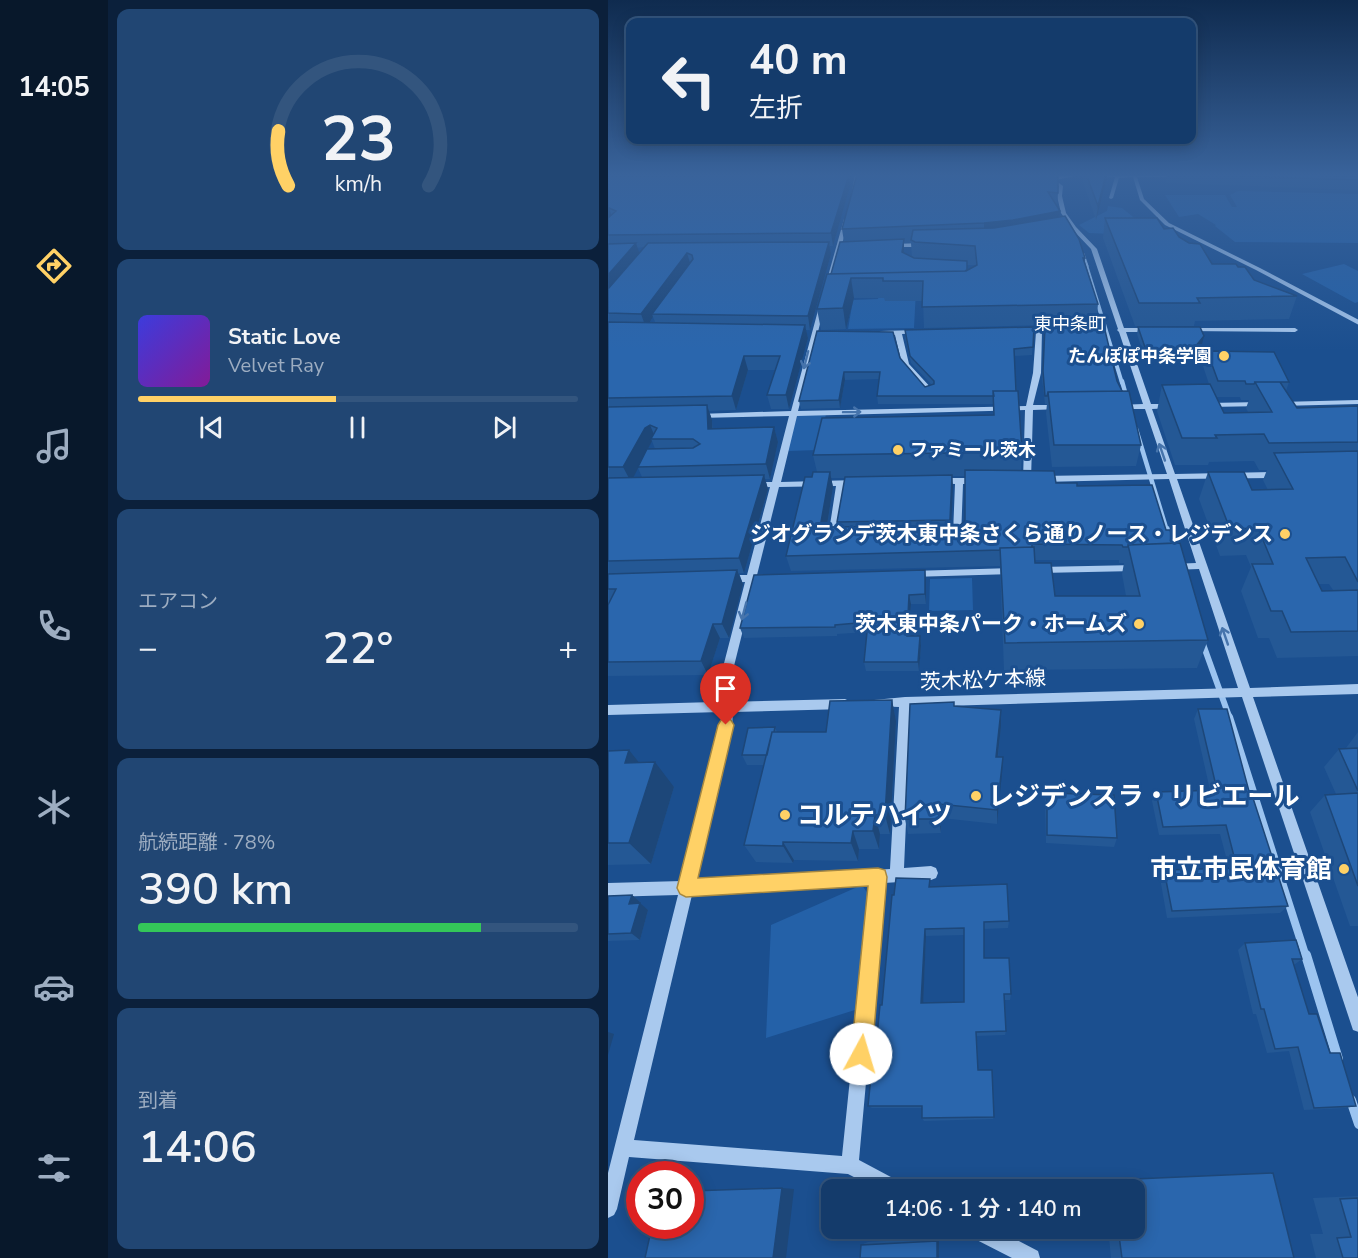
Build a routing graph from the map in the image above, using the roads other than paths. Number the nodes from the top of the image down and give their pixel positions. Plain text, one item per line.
1 (845, 233) edge
2 (1073, 233) edge
3 (1185, 233) edge
4 (910, 245) junction
5 (932, 245) edge
6 (881, 246) edge
7 (841, 249) junction
8 (827, 250) edge
9 (909, 253) edge
10 (826, 290) junction
11 (837, 290) edge
12 (1358, 323) edge
13 (1117, 328) junction
14 (1070, 329) edge
15 (1016, 330) edge
16 (1039, 330) junction
17 (1155, 330) edge
18 (1178, 330) edge
19 (1295, 330) dead end
20 (922, 332) edge
21 (877, 333) edge
22 (898, 333) junction
23 (801, 334) edge
24 (813, 334) junction
25 (823, 334) edge
26 (929, 390) edge
27 (1358, 402) edge
28 (1181, 405) edge
29 (1193, 405) edge
30 (1142, 406) junction
31 (1076, 407) edge
32 (1111, 407) edge
33 (1029, 408) junction
34 (793, 414) junction
35 (692, 416) edge
36 (1287, 475) edge
37 (1171, 477) junction
38 (982, 480) edge
39 (1016, 480) edge
40 (1027, 480) junction
41 (959, 481) junction
42 (924, 482) edge
43 (841, 483) junction
44 (864, 483) edge
45 (775, 484) junction
46 (740, 485) edge
47 (947, 536) edge
48 (844, 538) edge
49 (1201, 566) junction
50 (1151, 567) edge
51 (1162, 567) edge
52 (1023, 571) edge
53 (1034, 571) edge
54 (905, 574) edge
55 (753, 578) junction
56 (776, 578) edge
57 (719, 579) edge
58 (1358, 689) edge
59 (1243, 692) junction
60 (905, 702) junction
61 (723, 708) junction
62 (608, 710) edge
63 (931, 873) dead end
64 (897, 875) junction
65 (878, 877) junction
66 (686, 888) junction
67 (608, 890) edge
68 (1358, 1024) edge
69 (623, 1148) junction
70 (850, 1165) junction
71 (877, 1179) edge
72 (608, 1209) edge
73 (995, 1239) edge
74 (1031, 1258) edge

1 - 7 street
2 - 13 street
3 - 12 street
4 - 5 street
4 - 6 street
4 - 9 street
7 - 8 street
7 - 10 street
10 - 11 street
10 - 24 street
13 - 17 street
13 - 30 street
14 - 16 street
15 - 16 street
16 - 33 street
18 - 19 street
20 - 22 street
21 - 22 street
22 - 26 street
23 - 24 street
24 - 25 street
24 -> 34 street
27 - 29 street
28 - 30 street
30 - 32 street
37 -> 30 street
31 - 33 street
34 -> 33 street
33 - 40 street
34 - 35 street
34 - 45 street
36 - 37 street
37 - 40 street
37 - 49 street
38 - 41 street
39 - 40 street
41 - 42 street
41 - 47 street
43 - 44 street
43 - 45 street
43 - 48 street
45 - 46 street
45 - 55 street
49 - 51 street
59 -> 49 street
50 - 53 street
52 - 54 street
55 - 56 street
55 - 57 street
55 -> 61 street
58 - 59 street, 茨木松ケ本線
59 - 60 street, 茨木松ケ本線
59 - 68 street
60 - 61 street, 茨木松ケ本線
60 - 64 street
61 - 62 street, 茨木松ケ本線
61 - 66 street
63 - 64 street
64 - 65 street
65 - 66 street
65 - 70 street
66 - 67 street
66 - 69 street
69 - 70 street
69 - 72 street
70 - 71 street
73 - 74 street

